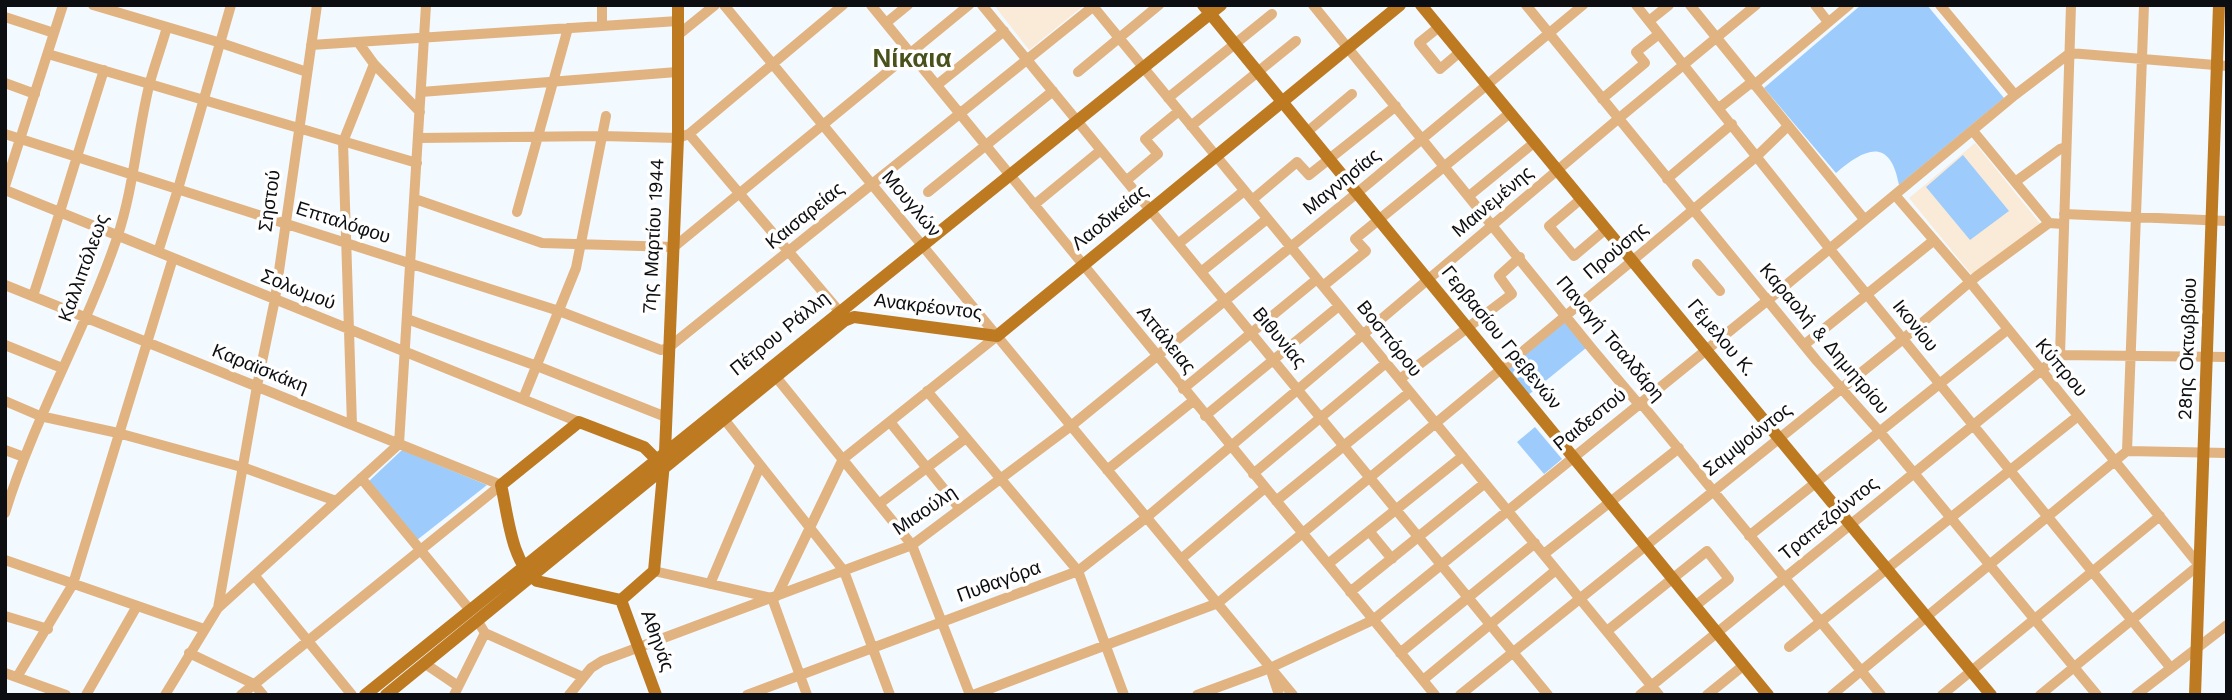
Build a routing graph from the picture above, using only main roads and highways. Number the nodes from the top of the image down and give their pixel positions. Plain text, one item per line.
1 (678, 5) edge
2 (1400, 5) edge
3 (1421, 5) edge
4 (2219, 5) edge
5 (1211, 8) edge
6 (2222, 65) edge
7 (1282, 102) junction
8 (854, 317) joint
9 (997, 336) joint
10 (666, 419) junction
11 (694, 429) junction
12 (661, 460) junction
13 (527, 572) junction
14 (621, 600) junction
15 (474, 615) junction
16 (1766, 694) edge
17 (365, 695) edge
18 (386, 695) edge
19 (656, 695) edge
20 (1991, 695) edge
21 (2195, 695) edge

1 - 10 main road, 7ης Μαρτίου 1944
2 - 7 main road, Λαοδικείας
3 - 20 main road, Γέμελου Κ.
4 - 6 main road, 28ης Οκτωβρίου
5 - 7 main road, Γερβασίου Γρεβενών
5 - 11 main road, Πέτρου Ράλλη
6 - 21 main road, 28ης Οκτωβρίου
7 - 9 main road, Λαοδικείας
7 - 16 main road, Γερβασίου Γρεβενών
8 - 9 main road, Ανακρέοντος
8 - 12 main road, Πέτρου Ράλλη
10 - 11 main road
10 - 12 main road, 7ης Μαρτίου 1944
11 - 12 main road, Πέτρου Ράλλη
12 - 13 main road, Πέτρου Ράλλη
12 - 13 main road
12 - 14 main road, 7ης Μαρτίου 1944
13 - 14 main road
13 - 15 main road, Πέτρου Ράλλη
14 - 19 main road, Αθηνάς
15 - 17 main road, Πέτρου Ράλλη
15 - 18 main road, Πέτρου Ράλλη

